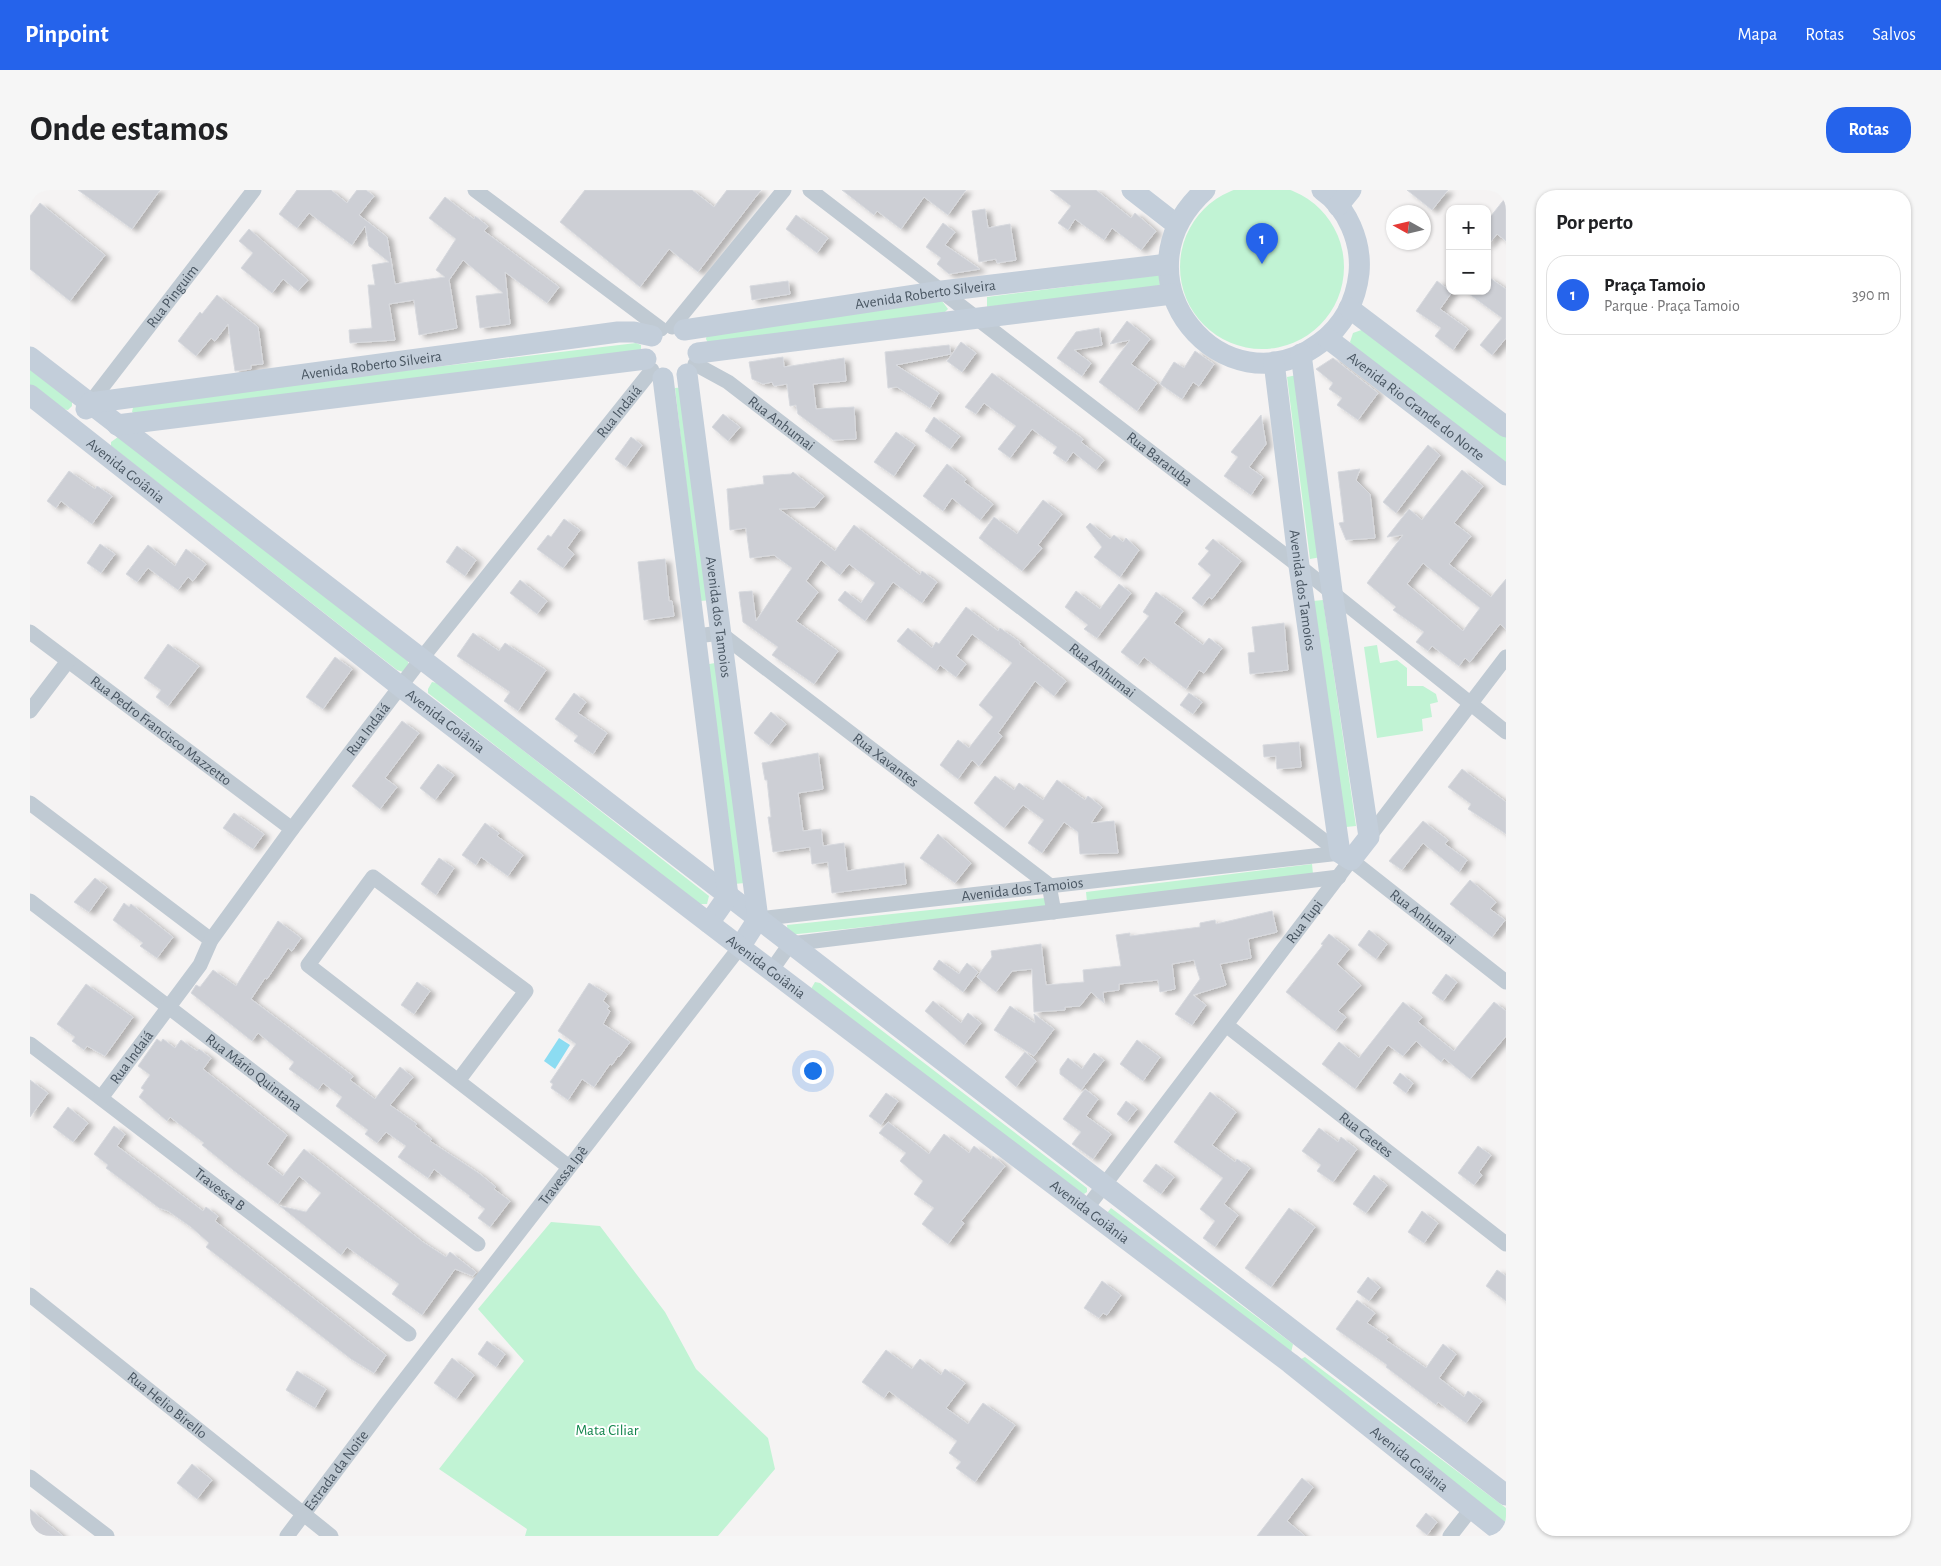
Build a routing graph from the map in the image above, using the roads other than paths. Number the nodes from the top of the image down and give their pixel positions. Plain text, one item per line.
1 (254, 190) edge
2 (475, 190) edge
3 (784, 190) edge
4 (810, 190) edge
5 (1132, 190) edge
6 (1206, 190) edge
7 (1322, 190) edge
8 (1345, 198) edge
9 (1177, 225) junction
10 (1168, 264) junction
11 (942, 291) junction
12 (1172, 294) junction
13 (1350, 308) junction
14 (976, 318) junction
15 (667, 330) junction
16 (1327, 338) junction
17 (1301, 354) junction
18 (30, 357) edge
19 (1274, 362) junction
20 (693, 364) junction
21 (654, 369) junction
22 (30, 395) edge
23 (90, 403) junction
24 (117, 425) junction
25 (72, 427) junction
26 (1506, 427) edge
27 (98, 448) junction
28 (1506, 475) edge
29 (1299, 566) junction
30 (1332, 591) junction
31 (30, 632) edge
32 (720, 633) junction
33 (697, 636) junction
34 (1506, 657) edge
35 (422, 658) junction
36 (68, 661) junction
37 (401, 687) junction
38 (1470, 704) junction
39 (30, 711) edge
40 (1506, 732) edge
41 (30, 803) edge
42 (292, 829) junction
43 (1369, 837) junction
44 (1343, 863) junction
45 (1049, 885) junction
46 (728, 896) junction
47 (30, 901) edge
48 (1054, 912) junction
49 (758, 919) junction
50 (709, 924) junction
51 (211, 940) junction
52 (790, 944) junction
53 (740, 947) junction
54 (771, 971) junction
55 (1506, 982) edge
56 (168, 1007) junction
57 (1226, 1025) junction
58 (30, 1044) edge
59 (458, 1081) junction
60 (101, 1098) junction
61 (570, 1167) junction
62 (1104, 1186) junction
63 (1086, 1209) junction
64 (478, 1244) dead end
65 (1506, 1244) edge
66 (30, 1296) edge
67 (409, 1334) dead end
68 (1306, 1342) junction
69 (1290, 1363) junction
70 (386, 1404) joint
71 (30, 1477) edge
72 (1506, 1495) edge
73 (1471, 1509) junction
74 (303, 1515) junction
75 (107, 1536) edge
76 (287, 1536) edge
77 (331, 1536) edge
78 (1450, 1536) edge
79 (1506, 1536) edge

1 - 23 street, Rua Pinguim
2 - 15 street
3 - 15 street
4 - 11 street, Rua Bararuba
5 - 9 street
6 - 9 street
7 - 8 street
8 - 13 street
9 - 10 street
10 - 11 street, Avenida Roberto Silveira
10 - 12 street
11 - 14 street, Rua Bararuba
11 - 15 street, Avenida Roberto Silveira
12 - 14 street, Avenida Roberto Silveira
12 - 19 street
13 - 16 street
13 - 26 street
14 - 20 street, Avenida Roberto Silveira
14 - 29 street, Rua Bararuba
15 - 20 street
15 - 21 street
15 - 23 street, Avenida Roberto Silveira
16 - 17 street
16 - 28 street, Avenida Rio Grande do Norte
17 - 19 street
17 - 30 street, Avenida dos Tamoios
18 - 23 street, Avenida Goiânia
19 - 29 street, Avenida dos Tamoios
20 - 21 street
20 - 32 street, Avenida dos Tamoios
20 - 44 street, Rua Anhumai
21 - 24 street, Avenida Roberto Silveira
21 - 33 street, Avenida dos Tamoios
21 - 35 street, Rua Indaiá
22 - 25 street, Avenida Goiânia
23 - 24 street, Avenida Goiânia
23 - 25 street
24 - 27 street
24 - 35 street, Avenida Goiânia
25 - 27 street, Avenida Goiânia
27 - 37 street, Avenida Goiânia
29 - 30 street, Rua Bararuba
29 - 44 street, Avenida dos Tamoios
30 - 38 street, Rua Bararuba
30 - 43 street, Avenida dos Tamoios
31 - 36 street, Rua Pedro Francisco Mazzetto
32 - 33 street
32 - 45 street, Rua Xavantes
32 - 49 street, Avenida dos Tamoios
33 - 46 street, Avenida dos Tamoios
34 - 38 street, Rua Tupi
35 - 37 street, Rua Indaiá
35 - 46 street, Avenida Goiânia
36 - 39 street
36 - 42 street, Rua Pedro Francisco Mazzetto
37 - 42 street, Rua Indaiá
37 - 50 street, Avenida Goiânia
38 - 40 street, Rua Bararuba
38 - 43 street, Rua Tupi
41 - 51 street
42 - 51 street, Rua Indaiá
43 - 44 street, Rua Tupi
44 - 45 street, Avenida dos Tamoios
44 - 48 street, Avenida dos Tamoios
44 - 55 street, Rua Anhumai
44 - 57 street, Rua Tupi
45 - 48 street
45 - 49 street, Avenida dos Tamoios
46 - 49 street, Avenida Goiânia
46 - 50 street
47 - 56 street, Rua Mário Quintana
48 - 52 street, Avenida dos Tamoios
49 - 52 street, Avenida Goiânia
49 - 53 street
50 - 53 street, Avenida Goiânia
51 - 56 street, Rua Indaiá
52 - 54 street
52 - 62 street, Avenida Goiânia
53 - 54 street, Avenida Goiânia
53 - 61 street, Travessa Ipê
54 - 63 street, Avenida Goiânia
56 - 60 street, Rua Indaiá
56 - 64 street, Rua Mário Quintana
57 - 62 street, Rua Tupi
57 - 65 street, Rua Caetes
58 - 60 street, Travessa B
59 - 59 street
59 - 61 street
60 - 67 street, Travessa B
61 - 70 street, Travessa Ipê
62 - 63 street, Rua Tupi
62 - 68 street, Avenida Goiânia
63 - 69 street, Avenida Goiânia
66 - 74 street, Rua Helio Birello
68 - 69 street
68 - 72 street, Avenida Goiânia
69 - 73 street, Avenida Goiânia
70 - 74 street, Estrada da Noite
71 - 75 street
73 - 78 street
73 - 79 street, Avenida Goiânia
74 - 76 street, Estrada da Noite
74 - 77 street, Rua Helio Birello

